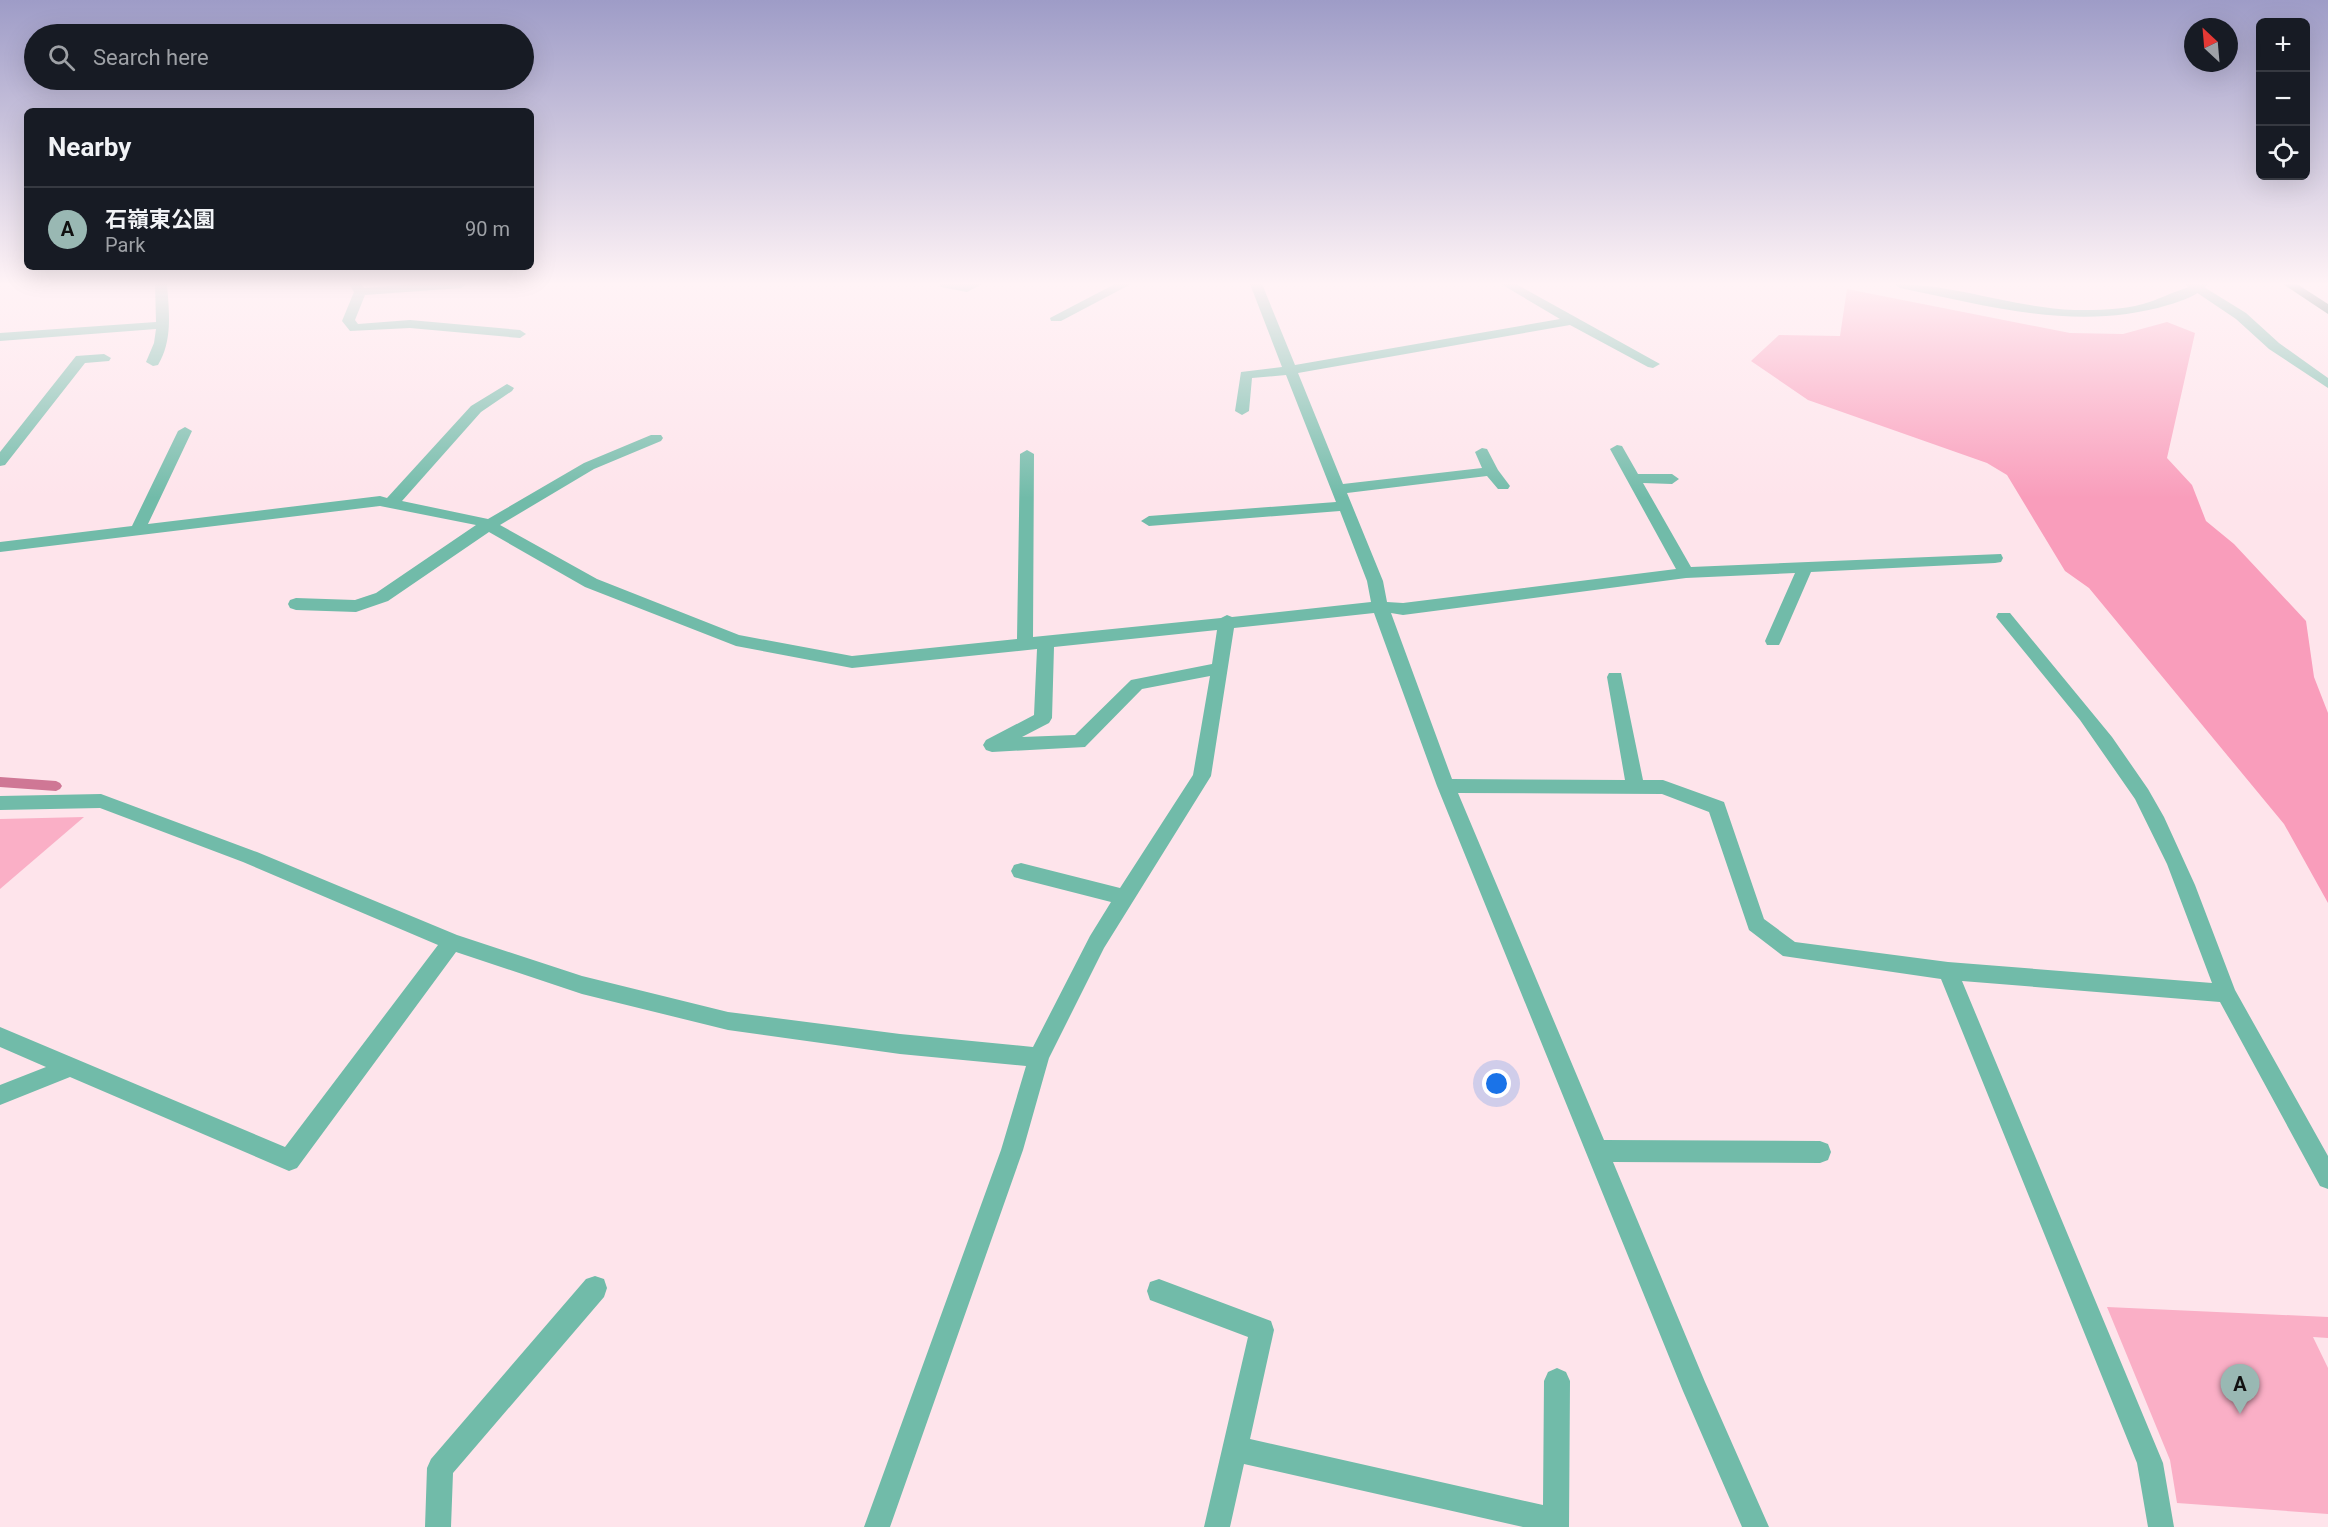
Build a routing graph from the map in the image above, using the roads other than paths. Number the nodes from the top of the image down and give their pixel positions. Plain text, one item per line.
1 (156, 355) edge
2 (1284, 355) edge
3 (1375, 355) edge
4 (1637, 355) edge
5 (2287, 355) edge
6 (104, 358) dead end
7 (153, 362) dead end
8 (1653, 364) dead end
9 (1290, 370) junction
10 (2328, 384) edge
11 (507, 388) dead end
12 (1242, 411) dead end
13 (185, 431) dead end
14 (656, 438) dead end
15 (1617, 449) dead end
16 (1482, 452) dead end
17 (1027, 454) dead end
18 (0, 462) edge
19 (1491, 471) junction
20 (1634, 478) junction
21 (1672, 479) dead end
22 (1503, 486) dead end
23 (1338, 489) junction
24 (391, 503) junction
25 (1346, 506) junction
26 (1149, 521) dead end
27 (489, 525) junction
28 (137, 531) junction
29 (0, 547) edge
30 (1995, 558) dead end
31 (1805, 567) junction
32 (1686, 573) junction
33 (296, 604) dead end
34 (1380, 607) junction
35 (2004, 616) dead end
36 (1227, 621) junction
37 (1773, 641) dead end
38 (1046, 642) junction
39 (1025, 645) junction
40 (1220, 668) junction
41 (1615, 677) dead end
42 (1446, 786) junction
43 (1635, 786) junction
44 (0, 802) edge
45 (1021, 871) dead end
46 (1126, 898) junction
47 (452, 942) junction
48 (1948, 971) junction
49 (2226, 993) junction
50 (0, 1037) edge
51 (1039, 1057) junction
52 (70, 1067) junction
53 (0, 1095) edge
54 (1597, 1151) junction
55 (1820, 1152) dead end
56 (2328, 1178) edge
57 (595, 1288) dead end
58 (1159, 1291) dead end
59 (1557, 1381) dead end
60 (1235, 1449) junction
61 (1556, 1524) edge
62 (438, 1527) edge
63 (878, 1527) edge
64 (1217, 1527) edge
65 (1756, 1527) edge
66 (2161, 1527) edge

1 - 7 street
2 - 9 street
3 - 9 street
4 - 8 street
5 - 10 street
6 - 18 street
9 - 12 street
9 - 23 street
11 - 24 street
13 - 28 street
14 - 27 street
15 - 20 street
16 - 19 street
17 - 39 street
19 - 22 street
19 - 23 street
20 - 21 street
20 - 32 street
23 - 25 street
24 - 27 street
24 - 28 street
25 - 26 street
25 - 34 street
27 - 33 street
27 - 39 street
28 - 29 street
30 - 31 street
31 - 32 street
31 - 37 street
32 - 34 street
34 - 36 street
34 - 42 street
35 - 49 street
36 - 38 street
36 - 40 street
38 - 39 street
38 - 40 street
40 - 46 street
41 - 43 street
42 - 43 street
42 - 54 street
43 - 48 street
44 - 47 street
45 - 46 street
46 - 51 street
47 - 51 street
47 - 52 street
48 - 49 street
48 - 66 street
49 - 56 street
50 - 52 street
51 - 63 street
52 - 53 street
54 - 55 street
54 - 65 street
57 - 62 street
58 - 60 street
59 - 61 street
60 - 61 street
60 - 64 street

